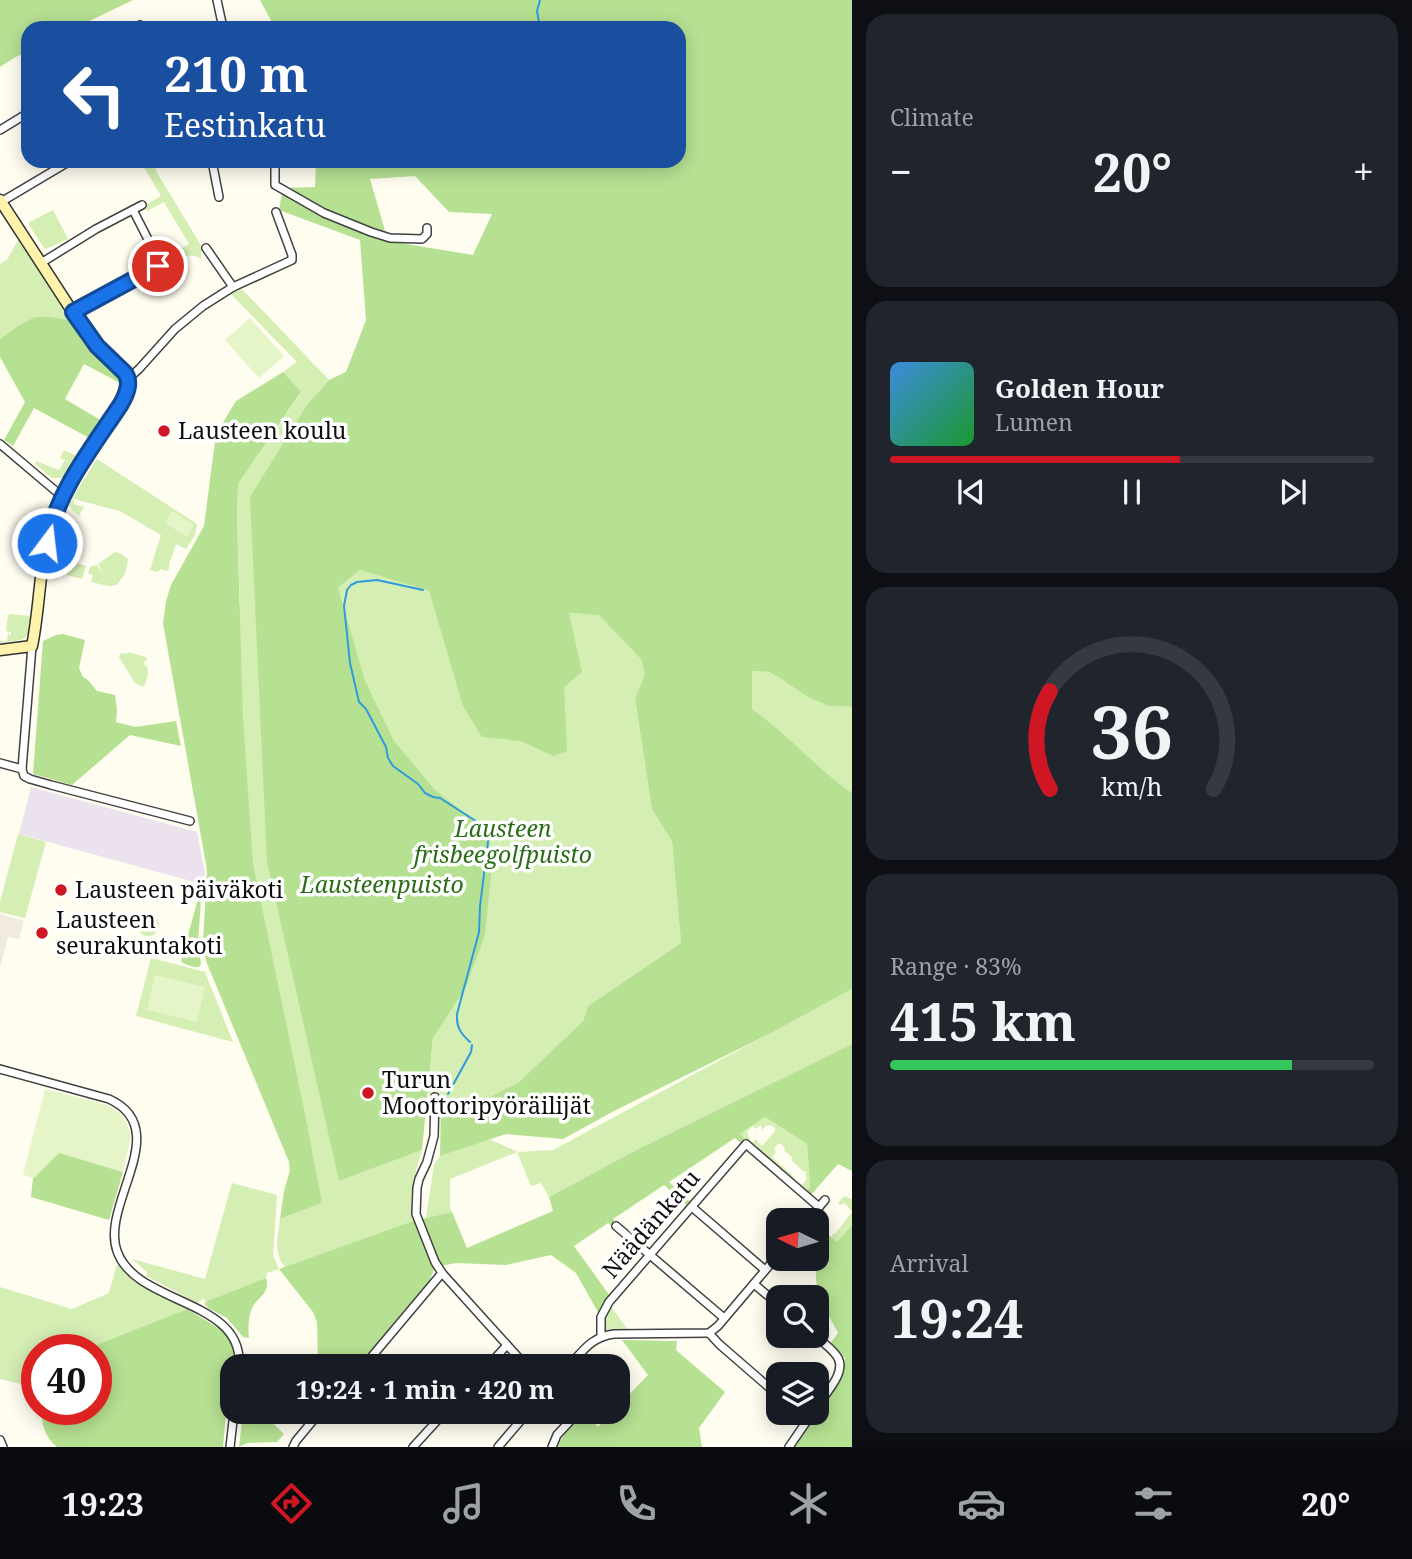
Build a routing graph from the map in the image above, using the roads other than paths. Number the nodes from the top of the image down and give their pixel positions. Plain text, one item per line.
1 (217, 0) edge
2 (222, 21) edge
3 (21, 117) edge
4 (0, 130) edge
5 (58, 168) edge
6 (213, 168) edge
7 (275, 168) edge
8 (275, 185) junction
9 (275, 194) dead end
10 (219, 197) dead end
11 (1, 201) edge
12 (142, 205) dead end
13 (133, 210) junction
14 (276, 212) dead end
15 (428, 228) dead end
16 (206, 248) dead end
17 (41, 263) junction
18 (233, 287) junction
19 (73, 312) junction
20 (129, 378) junction
21 (0, 444) edge
22 (63, 495) junction
23 (32, 646) junction
24 (0, 650) edge
25 (0, 763) edge
26 (22, 771) junction
27 (190, 821) dead end
28 (0, 1069) edge
29 (435, 1097) dead end
30 (825, 1200) dead end
31 (692, 1207) junction
32 (819, 1207) joint
33 (616, 1226) dead end
34 (650, 1255) junction
35 (765, 1270) joint
36 (442, 1273) junction
37 (754, 1284) junction
38 (766, 1294) edge
39 (724, 1318) junction
40 (709, 1333) junction
41 (601, 1336) junction
42 (507, 1345) junction
43 (828, 1348) edge
44 (239, 1354) edge
45 (374, 1354) edge
46 (499, 1354) edge
47 (515, 1354) edge
48 (579, 1354) edge
49 (766, 1385) edge
50 (829, 1388) edge
51 (232, 1424) edge
52 (310, 1424) edge
53 (434, 1424) edge
54 (518, 1424) edge
55 (567, 1424) edge
56 (804, 1425) edge
57 (0, 1440) edge
58 (3, 1447) edge
59 (230, 1447) edge
60 (293, 1447) edge
61 (413, 1447) edge
62 (498, 1447) edge
63 (552, 1447) edge
64 (789, 1447) edge

1 - 2 street
3 - 4 street
5 - 11 street
6 - 10 street
7 - 8 street
8 - 9 street
8 - 15 street
11 - 17 street
12 - 13 street
13 - 17 street
13 - 19 street
14 - 18 street
16 - 18 street
17 - 19 street
18 - 20 street
19 - 20 street
20 - 22 street
21 - 22 street
22 - 23 street
23 - 24 street
23 - 26 street
25 - 26 street
26 - 27 street
28 - 44 street
29 - 36 street
30 - 32 street
31 - 32 street, Näädänkatu
31 - 34 street, Näädänkatu
31 - 35 street
33 - 34 street
34 - 39 street
34 - 41 street, Näädänkatu
35 - 37 street
36 - 42 street
36 - 45 street
37 - 38 street
37 - 39 street
39 - 40 street
40 - 41 street
40 - 49 street
41 - 48 street
42 - 46 street
42 - 47 street
43 - 50 street
51 - 59 street
52 - 60 street
53 - 61 street
54 - 62 street
55 - 63 street
56 - 64 street
57 - 58 street

